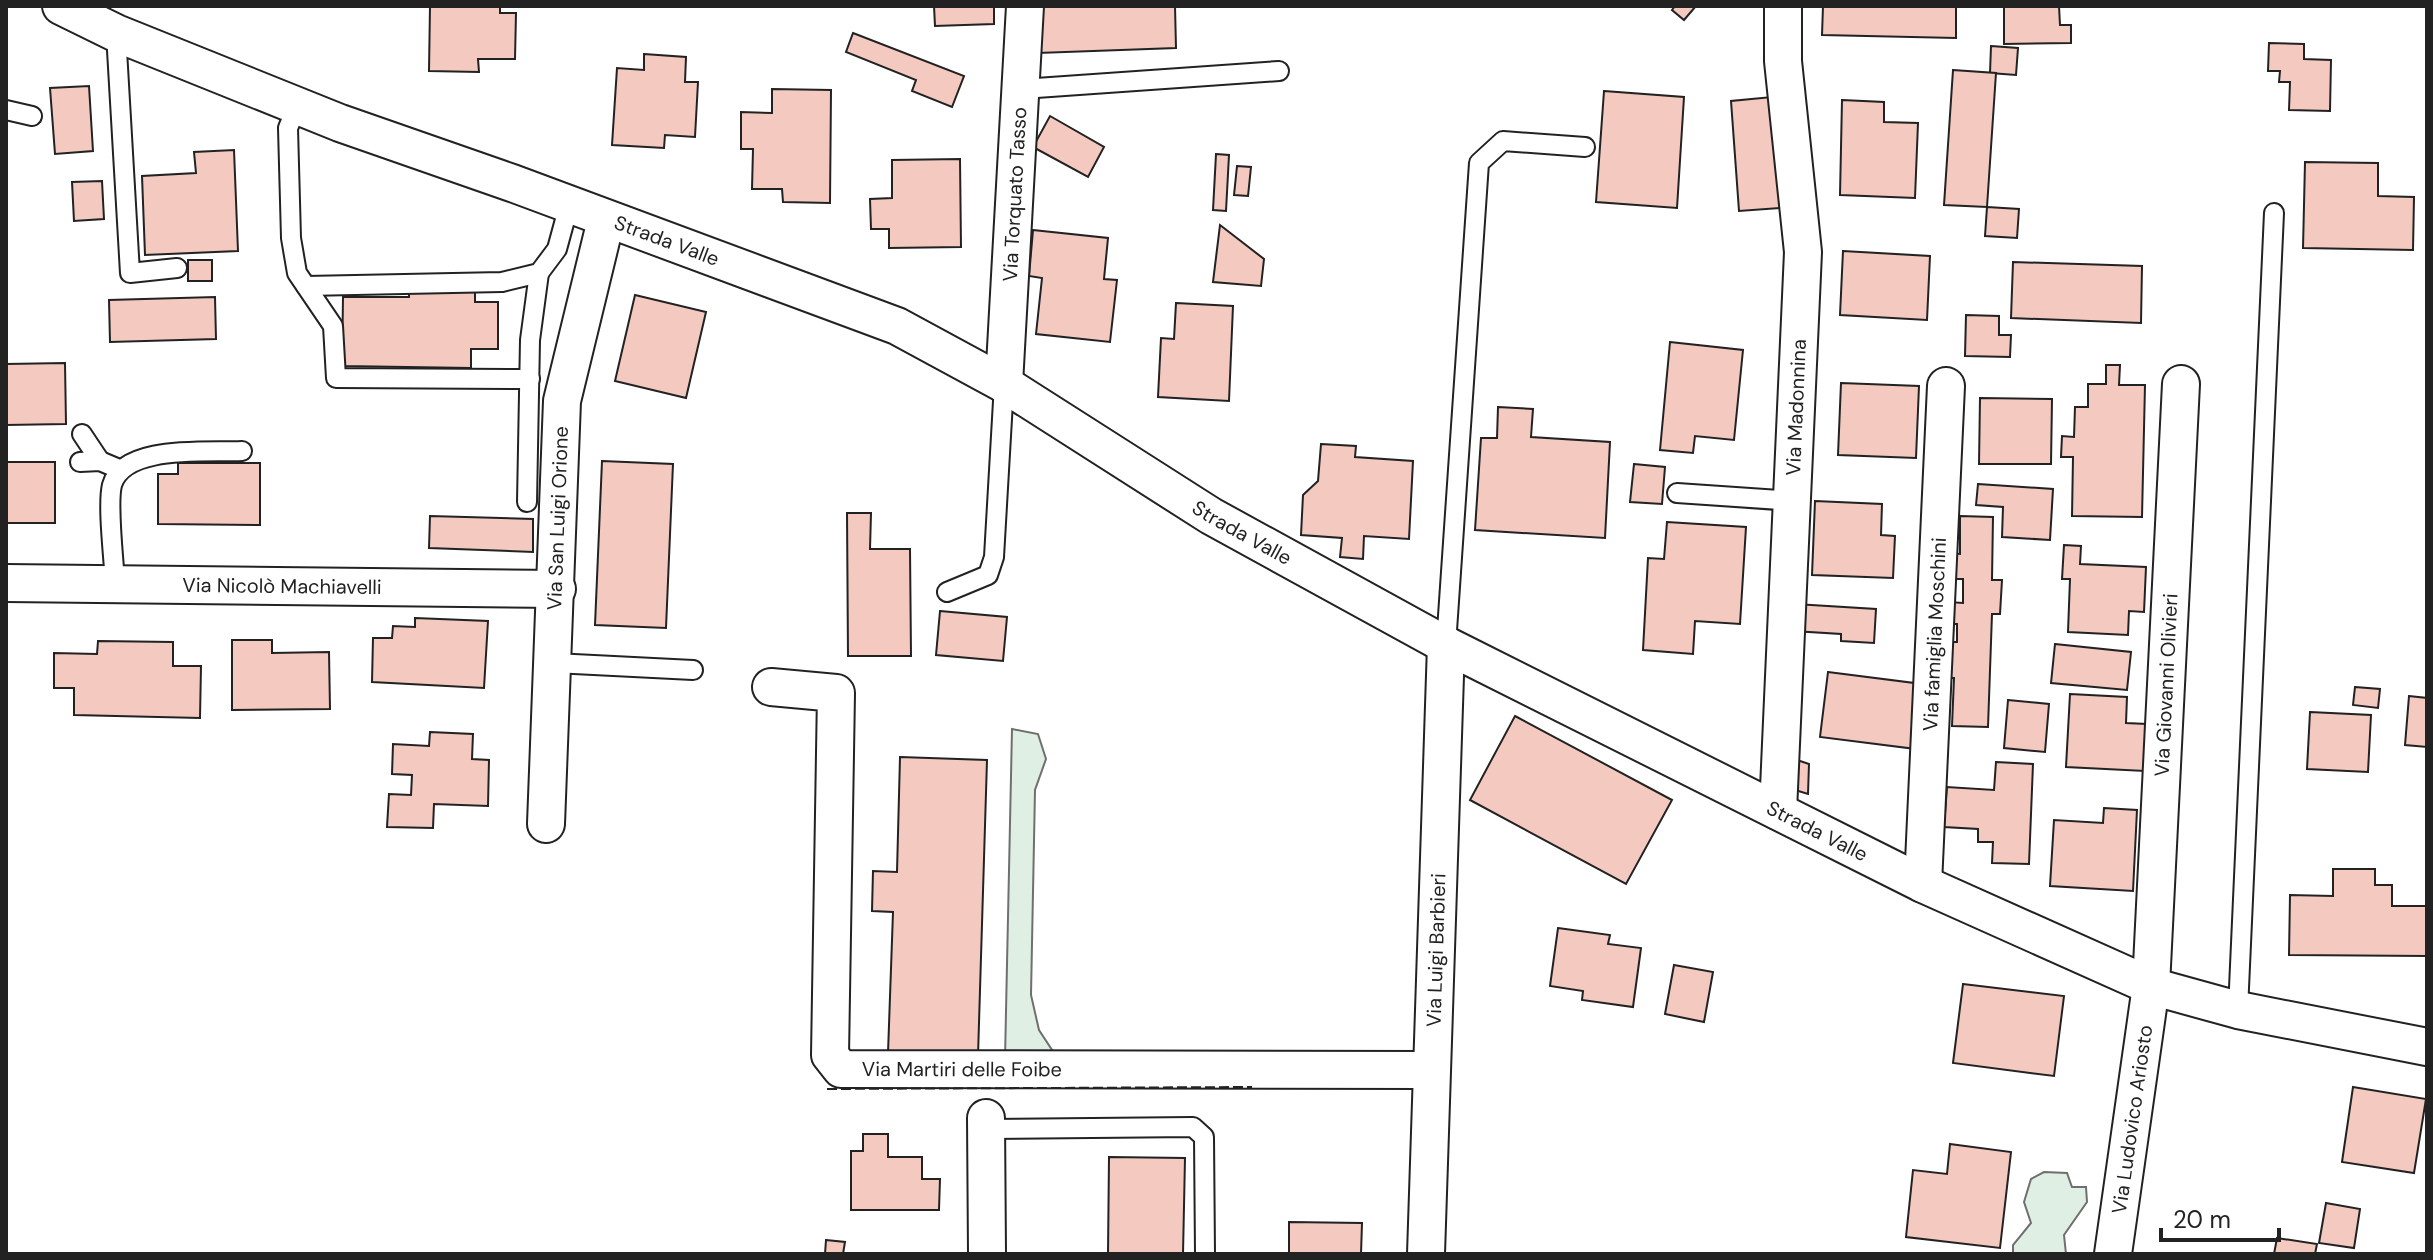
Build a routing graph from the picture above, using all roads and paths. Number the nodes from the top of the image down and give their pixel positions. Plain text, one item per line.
1 (61, 6) edge
2 (1025, 6) edge
3 (1783, 6) edge
4 (116, 33) junction
5 (1279, 71) dead end
6 (1022, 89) junction
7 (297, 106) junction
8 (6, 110) edge
9 (32, 116) dead end
10 (1585, 147) dead end
11 (569, 205) junction
12 (2274, 213) dead end
13 (606, 220) junction
14 (177, 268) dead end
15 (539, 273) junction
16 (306, 286) junction
17 (530, 379) junction
18 (1004, 384) junction
19 (2181, 384) dead end
20 (1946, 386) dead end
21 (82, 434) dead end
22 (242, 451) dead end
23 (100, 461) junction
24 (80, 462) dead end
25 (119, 469) junction
26 (1677, 493) dead end
27 (1793, 501) junction
28 (527, 502) dead end
29 (6, 583) edge
30 (115, 584) junction
31 (557, 589) junction
32 (947, 592) dead end
33 (1446, 645) junction
34 (554, 663) junction
35 (693, 670) dead end
36 (771, 687) dead end
37 (1778, 811) junction
38 (546, 824) dead end
39 (1923, 884) junction
40 (2151, 986) junction
41 (2238, 1010) junction
42 (2427, 1047) edge
43 (1431, 1070) junction
44 (986, 1123) joint
45 (987, 1254) edge
46 (1205, 1254) edge
47 (1426, 1254) edge
48 (2113, 1254) edge

1 - 4 street, Strada Valle
2 - 6 street, Via Torquato Tasso
3 - 27 street, Via Madonnina
4 - 7 street, Strada Valle
4 - 14 lane
5 - 6 lane
6 - 18 street, Via Torquato Tasso
7 - 11 street, Strada Valle
7 - 16 lane
8 - 9 lane
10 - 33 lane
11 - 13 street, Strada Valle
11 - 15 lane
12 - 41 lane
13 - 18 street, Strada Valle
13 - 31 street, Via San Luigi Orione
15 - 16 lane
15 - 17 lane
16 - 17 lane
17 - 28 lane
18 - 32 lane
18 - 33 street, Strada Valle
19 - 40 street, Via Giovanni Olivieri
20 - 39 street, Via famiglia Moschini
21 - 23 lane
22 - 25 lane
23 - 24 lane
23 - 25 lane
25 - 30 lane
26 - 27 lane
27 - 37 street, Via Madonnina
29 - 30 street, Via Nicolò Machiavelli
30 - 31 street, Via Nicolò Machiavelli
31 - 34 street, Via San Luigi Orione
33 - 37 street, Strada Valle
33 - 43 street, Via Luigi Barbieri
34 - 35 lane
34 - 38 street, Via San Luigi Orione
36 - 43 street, Via Martiri delle Foibe
37 - 39 street, Strada Valle
39 - 40 street, Strada Valle
40 - 41 street, Strada Valle
40 - 48 street, Via Ludovico Ariosto
41 - 42 street, Strada Valle
43 - 47 street, Via Luigi Barbieri
44 - 45 street
44 - 46 lane

